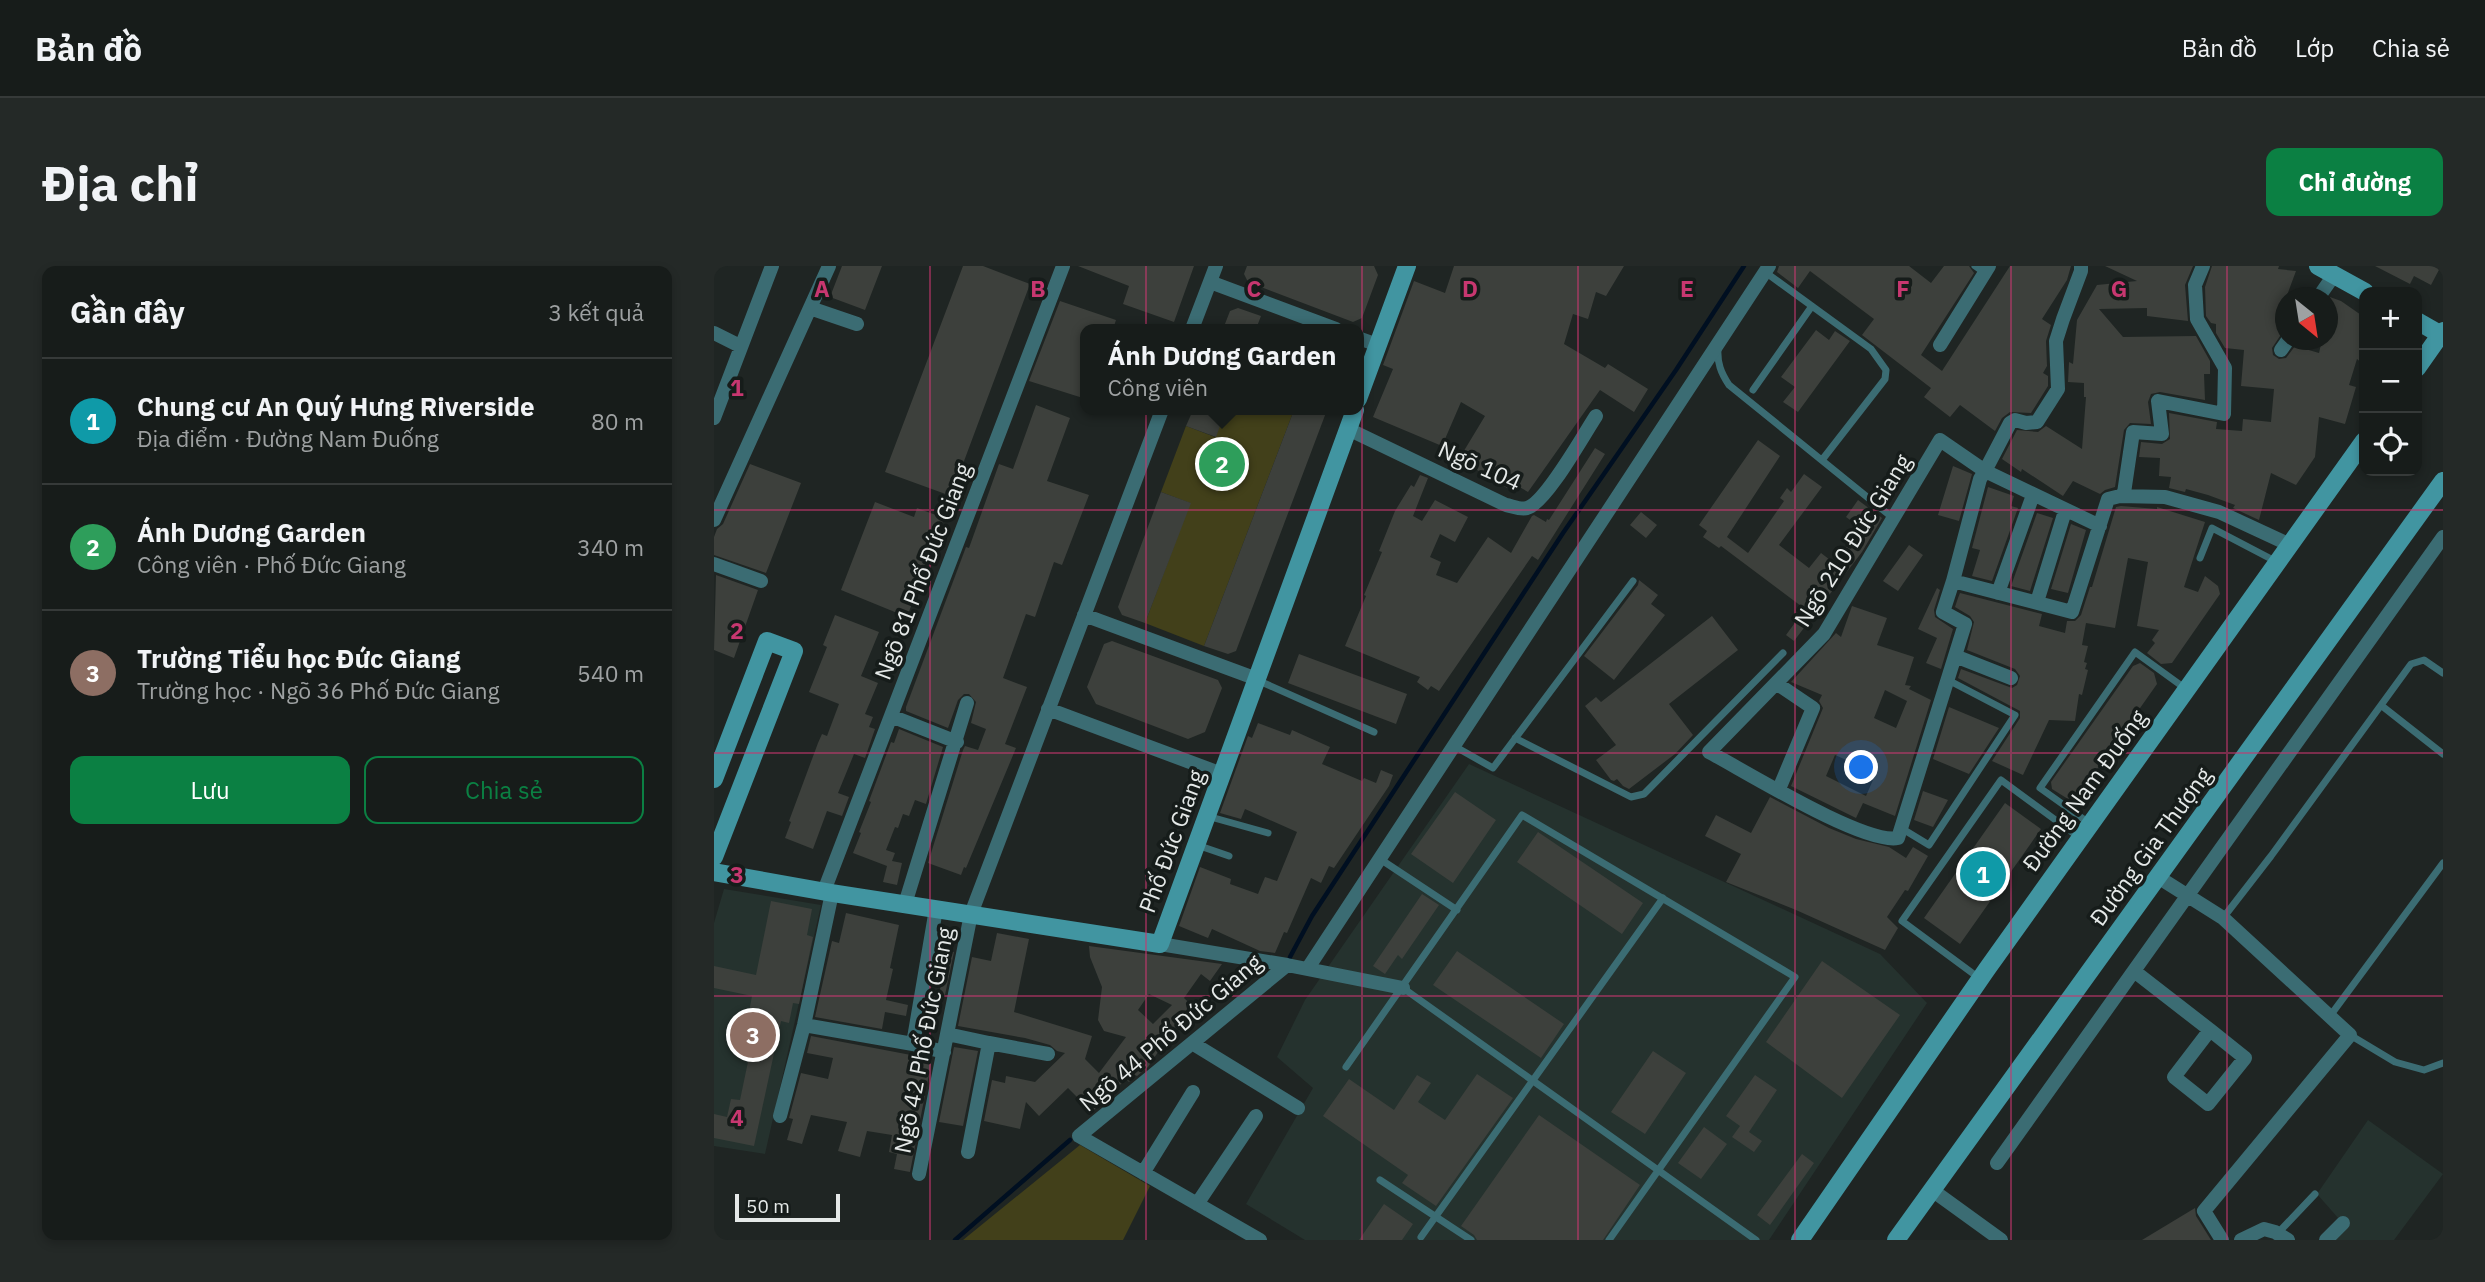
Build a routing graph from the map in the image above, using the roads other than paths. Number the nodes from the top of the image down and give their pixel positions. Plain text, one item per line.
1 (772, 266) edge
2 (829, 266) edge
3 (1063, 266) edge
4 (1216, 266) edge
5 (1407, 266) edge
6 (2081, 266) edge
7 (2203, 266) edge
8 (1765, 268) edge
9 (1983, 268) edge
10 (2326, 270) edge
11 (1210, 282) junction
12 (2321, 287) edge
13 (2359, 289) edge
14 (1812, 306) junction
15 (810, 308) junction
16 (857, 324) dead end
17 (1194, 324) edge
18 (1322, 324) edge
19 (2422, 324) edge
20 (714, 333) edge
21 (2442, 334) edge
22 (1720, 336) junction
23 (1364, 340) edge
24 (1378, 345) junction
25 (1940, 345) dead end
26 (740, 346) junction
27 (2422, 361) edge
28 (1364, 385) edge
29 (1753, 390) dead end
30 (1159, 415) edge
31 (1353, 415) edge
32 (1596, 416) dead end
33 (714, 418) edge
34 (1348, 429) junction
35 (2359, 448) edge
36 (1822, 460) junction
37 (1985, 471) junction
38 (2443, 481) edge
39 (2033, 495) junction
40 (2120, 496) junction
41 (2065, 511) junction
42 (1893, 519) junction
43 (714, 520) edge
44 (2099, 526) junction
45 (2443, 537) edge
46 (2290, 545) junction
47 (2200, 558) dead end
48 (2277, 563) junction
49 (714, 564) edge
50 (761, 581) dead end
51 (1633, 581) dead end
52 (1953, 581) junction
53 (1998, 593) junction
54 (2037, 602) junction
55 (1084, 615) junction
56 (1783, 653) dead end
57 (1955, 656) junction
58 (2443, 673) edge
59 (2011, 678) dead end
60 (1256, 679) junction
61 (1948, 680) junction
62 (1776, 683) junction
63 (2187, 690) junction
64 (967, 704) dead end
65 (2382, 706) junction
66 (1048, 709) junction
67 (891, 716) junction
68 (1374, 732) dead end
69 (1515, 738) junction
70 (957, 742) junction
71 (1454, 746) junction
72 (2443, 754) edge
73 (1222, 774) junction
74 (714, 779) edge
75 (1779, 789) junction
76 (1207, 816) junction
77 (1901, 828) junction
78 (2085, 831) junction
79 (1268, 833) dead end
80 (1196, 845) junction
81 (1229, 856) dead end
82 (714, 857) edge
83 (1380, 859) junction
84 (2443, 863) edge
85 (714, 872) edge
86 (2158, 877) junction
87 (827, 892) junction
88 (2188, 896) junction
89 (1663, 898) junction
90 (905, 904) junction
91 (936, 909) junction
92 (1457, 909) junction
93 (971, 914) junction
94 (2222, 918) junction
95 (1160, 944) junction
96 (1287, 965) junction
97 (1308, 968) junction
98 (2134, 971) junction
99 (1980, 978) junction
100 (1403, 988) junction
101 (2330, 1016) junction
102 (804, 1025) junction
103 (2210, 1030) junction
104 (947, 1034) junction
105 (2350, 1035) junction
106 (989, 1043) junction
107 (913, 1044) junction
108 (1192, 1044) junction
109 (944, 1052) junction
110 (1048, 1054) dead end
111 (2443, 1063) edge
112 (1346, 1066) dead end
113 (1532, 1080) junction
114 (1193, 1092) dead end
115 (1298, 1108) dead end
116 (780, 1116) dead end
117 (1256, 1116) dead end
118 (968, 1152) dead end
119 (1997, 1163) dead end
120 (1658, 1170) junction
121 (1143, 1173) junction
122 (919, 1174) dead end
123 (1380, 1180) dead end
124 (1932, 1190) junction
125 (2315, 1194) dead end
126 (1197, 1204) junction
127 (1436, 1216) junction
128 (2343, 1223) dead end
129 (1422, 1237) dead end
130 (2283, 1237) edge
131 (1260, 1240) edge
132 (1471, 1240) edge
133 (1609, 1240) edge
134 (1756, 1240) edge
135 (1800, 1240) edge
136 (1896, 1240) edge
137 (2001, 1240) edge
138 (2222, 1240) edge
139 (2241, 1240) edge
140 (2326, 1240) edge

1 - 26 street
2 - 15 street
3 - 67 street, Ngõ 81 Phố Đức Giang
4 - 11 street
5 - 24 street
6 - 37 street
7 - 40 street
8 - 14 lane
8 - 22 street
9 - 25 street
10 - 12 street
10 - 13 street
11 - 17 street
11 - 18 street
14 - 29 lane
14 - 36 lane
15 - 16 street
15 - 43 street
19 - 21 street
20 - 26 street
21 - 27 street
22 - 36 lane
22 - 71 street
23 - 24 street
24 - 28 street
26 - 33 street
30 - 55 street, Ngõ 42 Phố Đức Giang
31 - 34 street, Phố Đức Giang
32 - 34 street, Ngõ 104
34 - 60 street, Phố Đức Giang
35 - 46 street, Đường Nam Đuống
36 - 42 lane
37 - 39 street
37 - 42 street, Ngõ 210 Đức Giang
37 - 52 street
38 - 86 street, Đường Gia Thượng
39 - 41 street
39 - 53 street
40 - 44 street
40 - 46 street
41 - 44 street
41 - 54 street
42 - 62 street, Ngõ 210 Đức Giang
44 - 54 street
45 - 88 street
46 - 48 street, Đường Nam Đuống
47 - 48 lane
48 - 63 street, Đường Nam Đuống
49 - 50 street
51 - 69 lane
52 - 53 street
52 - 57 street
53 - 54 street
55 - 60 street
55 - 66 street, Ngõ 42 Phố Đức Giang
56 - 69 lane
57 - 59 street
57 - 61 street
58 - 65 lane
60 - 68 lane
60 - 73 street, Phố Đức Giang
61 - 77 street
61 - 77 lane
62 - 75 street
62 - 75 street, Ngõ 210 Đức Giang
63 - 78 street, Đường Nam Đuống
63 - 78 lane
64 - 70 street
65 - 72 lane
65 - 94 lane
66 - 73 street
66 - 93 street, Ngõ 42 Phố Đức Giang
67 - 70 street
67 - 87 street, Ngõ 81 Phố Đức Giang
69 - 71 lane
70 - 90 street
71 - 83 street
73 - 76 street, Phố Đức Giang
74 - 82 street
75 - 77 street, Ngõ 210 Đức Giang
76 - 79 lane
76 - 80 street, Phố Đức Giang
78 - 99 street, Đường Nam Đuống
78 - 99 lane
80 - 81 lane
80 - 95 street, Phố Đức Giang
83 - 92 lane
83 - 97 street
84 - 101 lane
85 - 87 street, Phố Đức Giang
86 - 88 street
86 - 124 street, Đường Gia Thượng
87 - 90 street, Phố Đức Giang
87 - 102 street, Ngõ 81 Phố Đức Giang
88 - 94 street
88 - 98 street
89 - 92 lane
89 - 113 lane
89 - 120 lane
90 - 91 street, Phố Đức Giang
91 - 93 street, Phố Đức Giang
91 - 107 street
92 - 100 lane
93 - 95 street, Phố Đức Giang
93 - 104 street, Ngõ 42 Phố Đức Giang
94 - 101 street
95 - 96 street, Ngõ 44 Phố Đức Giang
96 - 97 street
96 - 108 street, Ngõ 44 Phố Đức Giang
97 - 100 street
98 - 103 street
98 - 119 street
99 - 135 street, Đường Nam Đuống
100 - 112 lane
100 - 113 lane
101 - 105 street
102 - 107 street
102 - 116 street, Ngõ 81 Phố Đức Giang
103 - 103 street
104 - 106 street
104 - 109 street, Ngõ 42 Phố Đức Giang
105 - 111 lane
105 - 138 street
106 - 110 street
106 - 118 street
107 - 109 street
108 - 115 street
108 - 121 street, Ngõ 44 Phố Đức Giang
109 - 122 street, Ngõ 42 Phố Đức Giang
113 - 120 lane
113 - 127 lane
114 - 121 street
117 - 126 street
120 - 133 lane
120 - 134 lane
121 - 126 street, Ngõ 44 Phố Đức Giang
123 - 127 lane
124 - 136 street, Đường Gia Thượng
124 - 137 street
125 - 130 lane
126 - 131 street, Ngõ 44 Phố Đức Giang
127 - 129 lane
127 - 132 lane
128 - 140 street
130 - 139 street

